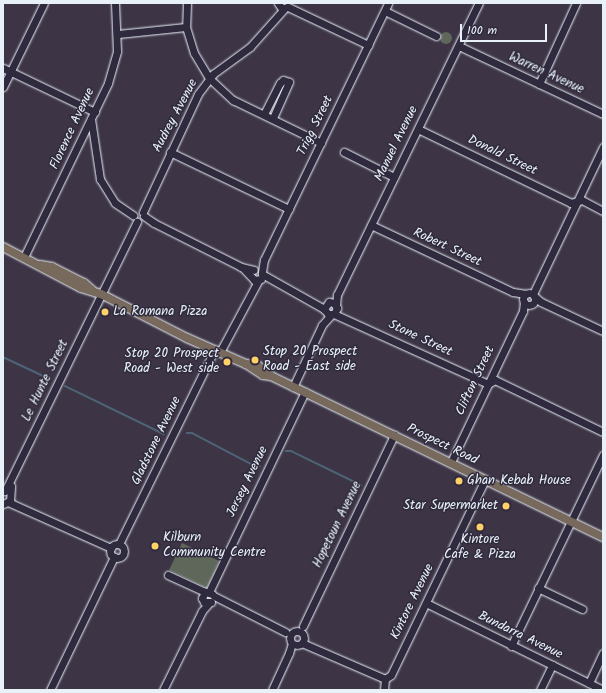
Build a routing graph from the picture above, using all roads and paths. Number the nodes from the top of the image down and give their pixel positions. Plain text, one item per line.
1 (44, 3) edge
2 (115, 3) edge
3 (187, 3) edge
4 (388, 3) edge
5 (479, 3) edge
6 (576, 3) edge
7 (283, 5) edge
8 (385, 11) junction
9 (186, 27) junction
10 (118, 34) junction
11 (436, 36) dead end
12 (368, 45) junction
13 (458, 46) junction
14 (3, 68) edge
15 (11, 71) junction
16 (209, 78) junction
17 (539, 84) junction
18 (3, 87) edge
19 (264, 114) junction
20 (603, 114) edge
21 (93, 116) junction
22 (273, 118) junction
23 (418, 129) junction
24 (322, 143) junction
25 (603, 147) edge
26 (170, 152) junction
27 (344, 152) dead end
28 (394, 177) junction
29 (575, 203) junction
30 (289, 209) junction
31 (603, 211) edge
32 (138, 216) junction
33 (371, 225) junction
34 (3, 247) edge
35 (24, 257) junction
36 (257, 275) junction
37 (101, 294) junction
38 (529, 298) junction
39 (330, 309) junction
40 (603, 332) edge
41 (218, 350) junction
42 (488, 384) junction
43 (293, 387) junction
44 (305, 392) junction
45 (603, 432) edge
46 (394, 435) junction
47 (603, 455) edge
48 (451, 462) junction
49 (485, 480) junction
50 (6, 499) edge
51 (570, 521) junction
52 (603, 537) edge
53 (119, 544) junction
54 (111, 548) junction
55 (114, 557) junction
56 (168, 575) dead end
57 (538, 588) junction
58 (208, 597) junction
59 (426, 603) junction
60 (582, 609) dead end
61 (296, 636) junction
62 (511, 646) junction
63 (603, 653) edge
64 (552, 665) junction
65 (385, 679) junction
66 (589, 683) junction
67 (50, 690) edge
68 (163, 690) edge
69 (272, 690) edge
70 (384, 690) edge
71 (540, 690) edge
72 (603, 690) edge

1 - 15 street
2 - 10 street, Florence Avenue
3 - 9 street
4 - 8 street, Trigg Street
5 - 13 street, Manuel Avenue
6 - 17 street
7 - 12 street
7 - 16 street, Audrey Avenue
8 - 11 street
8 - 12 street, Trigg Street
9 - 10 street
9 - 16 street
10 - 21 street, Florence Avenue
12 - 24 street, Trigg Street
13 - 17 street, Warren Avenue
13 - 23 street, Manuel Avenue
14 - 15 street
15 - 18 street
15 - 21 street
16 - 19 street
16 - 26 street, Audrey Avenue
17 - 20 street, Warren Avenue
19 - 22 street
19 - 22 street
21 - 32 street, Stone Street
21 - 35 street, Florence Avenue
22 - 24 street
23 - 28 street, Manuel Avenue
23 - 29 street, Donald Street
24 - 30 street, Trigg Street
25 - 29 street, Clifton Street
26 - 30 street
26 - 32 street, Audrey Avenue
27 - 28 street
28 - 33 street, Manuel Avenue
29 - 31 street, Donald Street
29 - 38 street, Clifton Street
30 - 36 street, Trigg Street
32 - 36 street, Stone Street
32 - 37 street, Audrey Avenue
33 - 38 street, Robert Street
33 - 39 street, Manuel Avenue
34 - 35 main road, Prospect Road
35 - 37 main road, Prospect Road
36 - 39 street, Stone Street
36 - 41 street, Trigg Street
37 - 41 main road, Prospect Road
37 - 50 street, Le Hunte Street
38 - 40 street, Robert Street
38 - 42 street, Clifton Street
39 - 42 street, Stone Street
39 - 43 street, Manuel Avenue
41 - 43 main road, Prospect Road
41 - 53 street, Gladstone Avenue
42 - 45 street
42 - 48 street, Clifton Street
43 - 44 main road, Prospect Road
44 - 46 main road, Prospect Road
44 - 58 street, Jersey Avenue
46 - 48 main road, Prospect Road
46 - 61 street, Hopetoun Avenue
47 - 51 street
48 - 49 main road, Prospect Road
49 - 51 main road, Prospect Road
49 - 59 street, Kintore Avenue
50 - 54 street
51 - 52 main road, Prospect Road
51 - 57 street
53 - 54 street
53 - 55 street, Gladstone Avenue
54 - 55 street
55 - 67 street
56 - 58 street
57 - 60 street
57 - 62 street
58 - 61 street
58 - 68 street, Jersey Avenue
59 - 62 street, Bundarra Avenue
59 - 65 street, Kintore Avenue
61 - 65 street
61 - 69 street, Hopetoun Avenue
62 - 64 street, Bundarra Avenue
63 - 66 street
64 - 66 street, Bundarra Avenue
64 - 71 street
65 - 70 street
66 - 72 street, Bundarra Avenue

